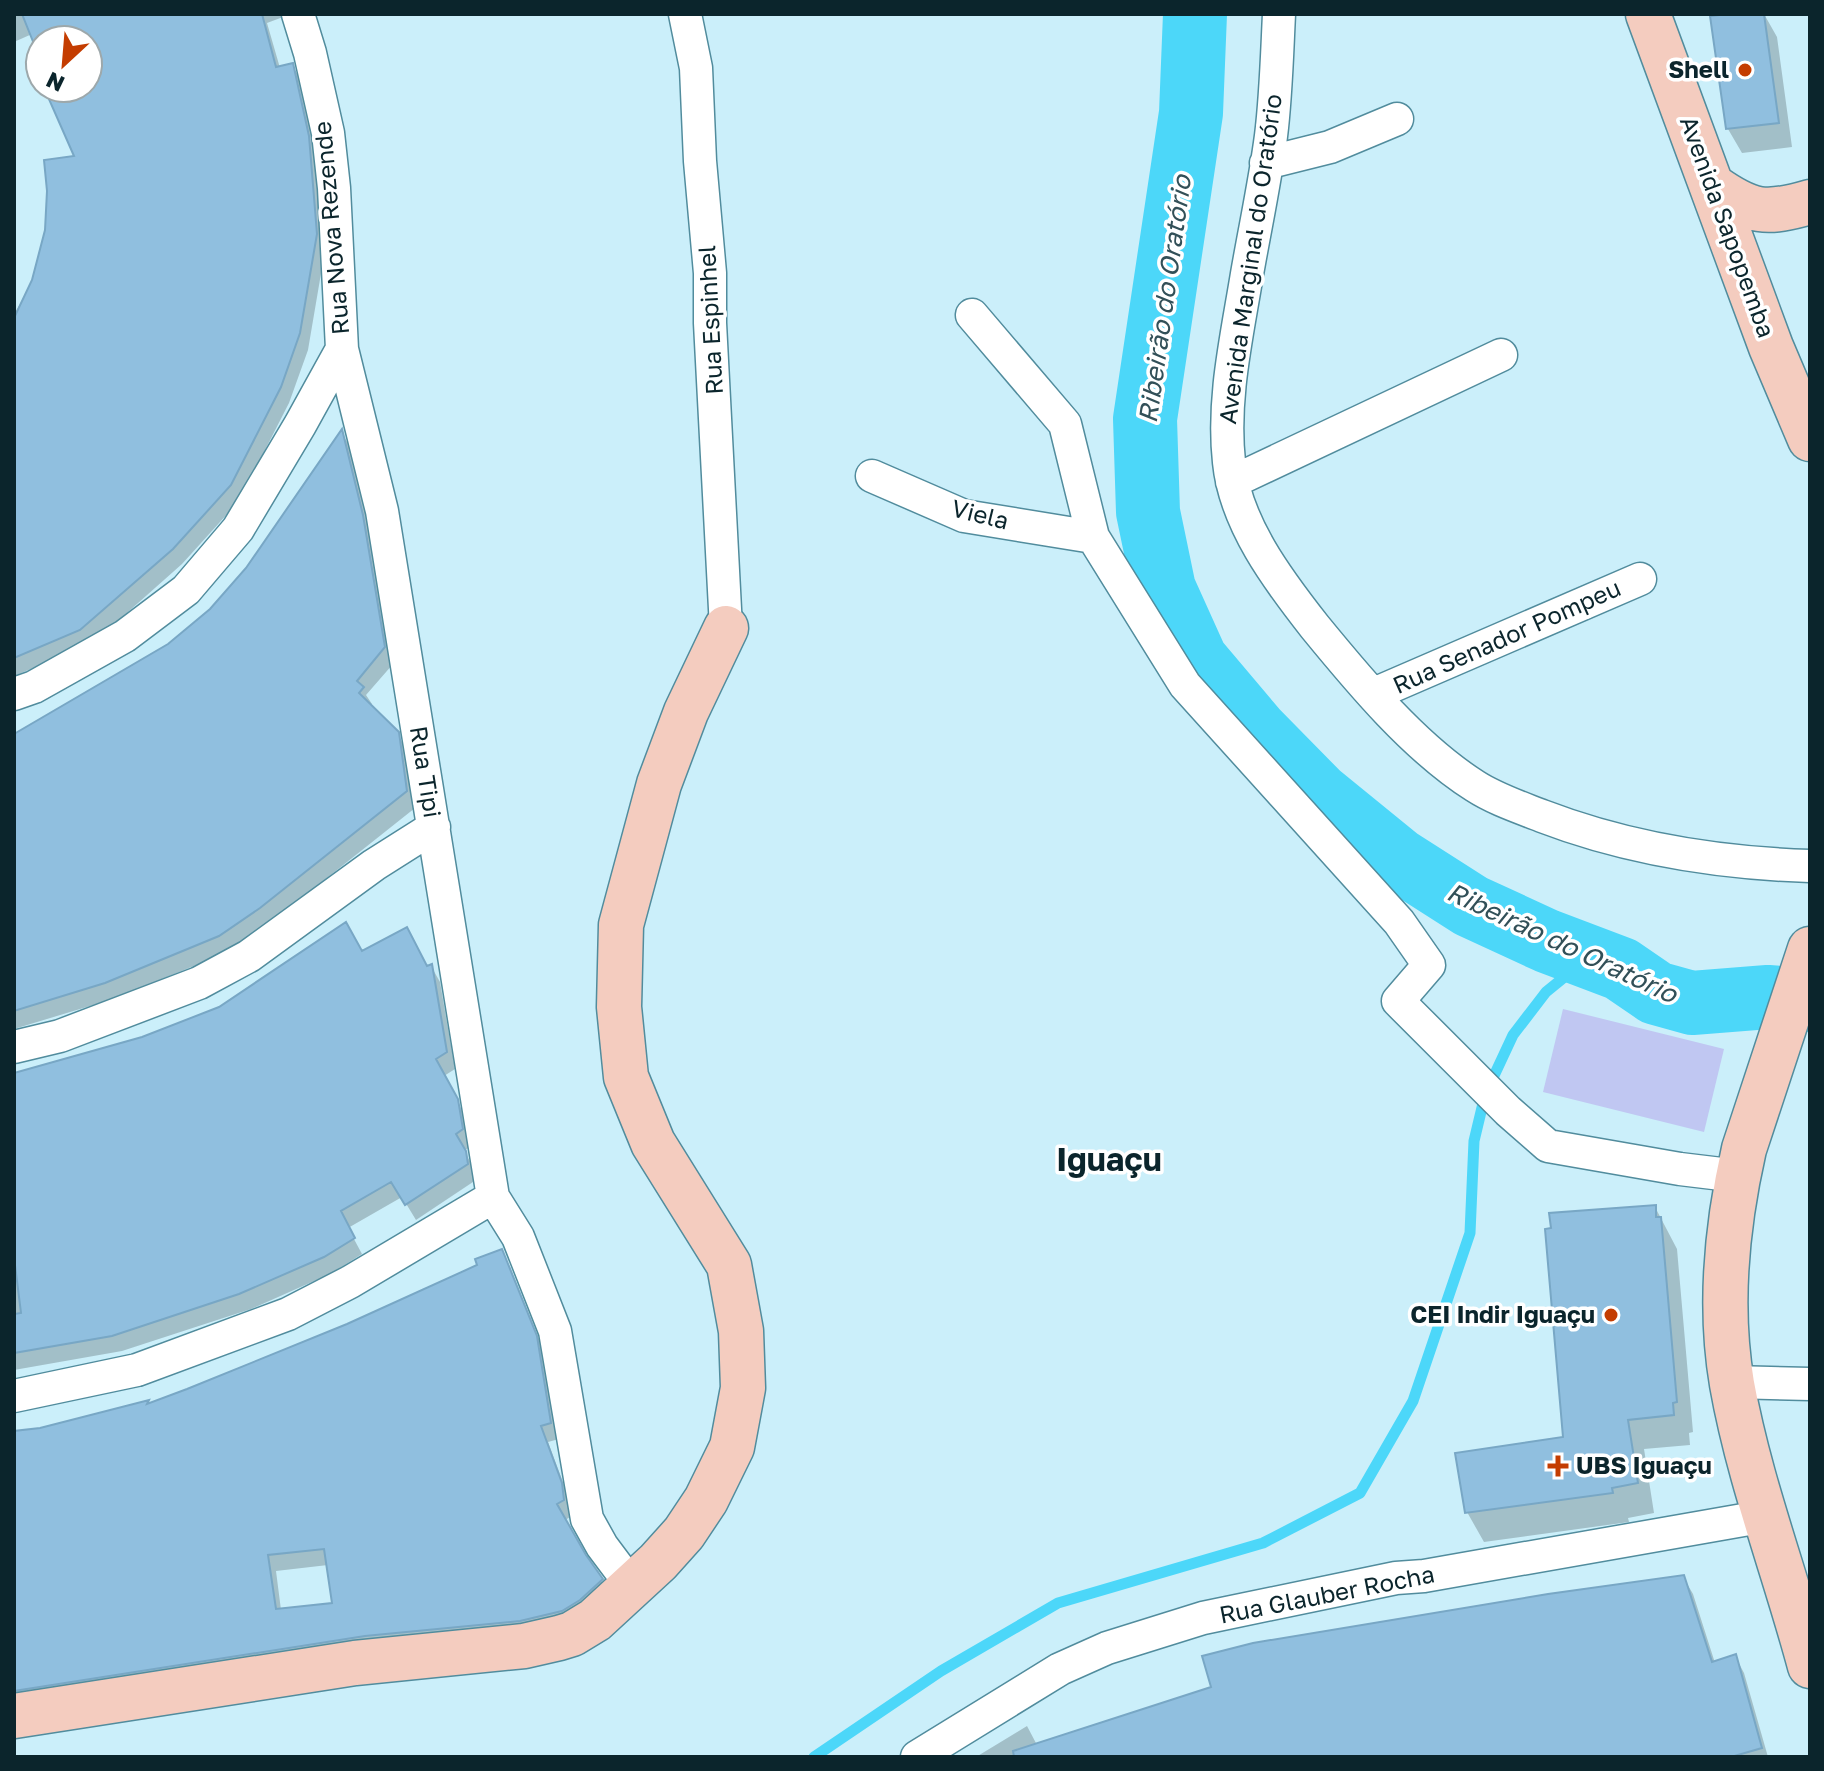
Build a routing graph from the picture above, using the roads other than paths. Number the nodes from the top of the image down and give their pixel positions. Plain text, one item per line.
1 (298, 14) edge
2 (685, 14) edge
3 (1279, 14) edge
4 (1648, 14) edge
5 (1397, 119) dead end
6 (1266, 163) junction
7 (1714, 187) junction
8 (1810, 202) edge
9 (972, 315) dead end
10 (342, 349) junction
11 (1501, 355) dead end
12 (1810, 439) edge
13 (872, 476) dead end
14 (1232, 482) junction
15 (1093, 537) junction
16 (1640, 579) dead end
17 (726, 628) joint
18 (14, 694) edge
19 (1374, 694) junction
20 (434, 827) junction
21 (1810, 866) edge
22 (1810, 949) edge
23 (14, 1047) edge
24 (1741, 1162) junction
25 (493, 1197) junction
26 (1732, 1382) junction
27 (1810, 1384) edge
28 (14, 1396) edge
29 (1766, 1516) junction
30 (632, 1586) junction
31 (1810, 1666) edge
32 (14, 1716) edge
33 (917, 1757) edge

1 - 10 street, Rua Nova Rezende
2 - 17 street, Rua Espinhel
3 - 6 street, Avenida Marginal do Oratório
4 - 7 street, Avenida Sapopemba
5 - 6 street
6 - 14 street, Avenida Marginal do Oratório
7 - 8 street
7 - 12 street, Avenida Sapopemba
9 - 15 street
10 - 18 street
10 - 20 street, Rua Tipi
11 - 14 street
13 - 15 street, Viela
14 - 19 street, Avenida Marginal do Oratório
15 - 24 street
16 - 19 street, Rua Senador Pompeu
17 - 30 street
19 - 21 street, Avenida Marginal do Oratório
20 - 23 street
20 - 25 street, Rua Tipi
22 - 24 street
24 - 26 street
25 - 28 street
25 - 30 street
26 - 27 street
26 - 29 street
29 - 31 street
29 - 33 street, Rua Glauber Rocha
30 - 32 street

